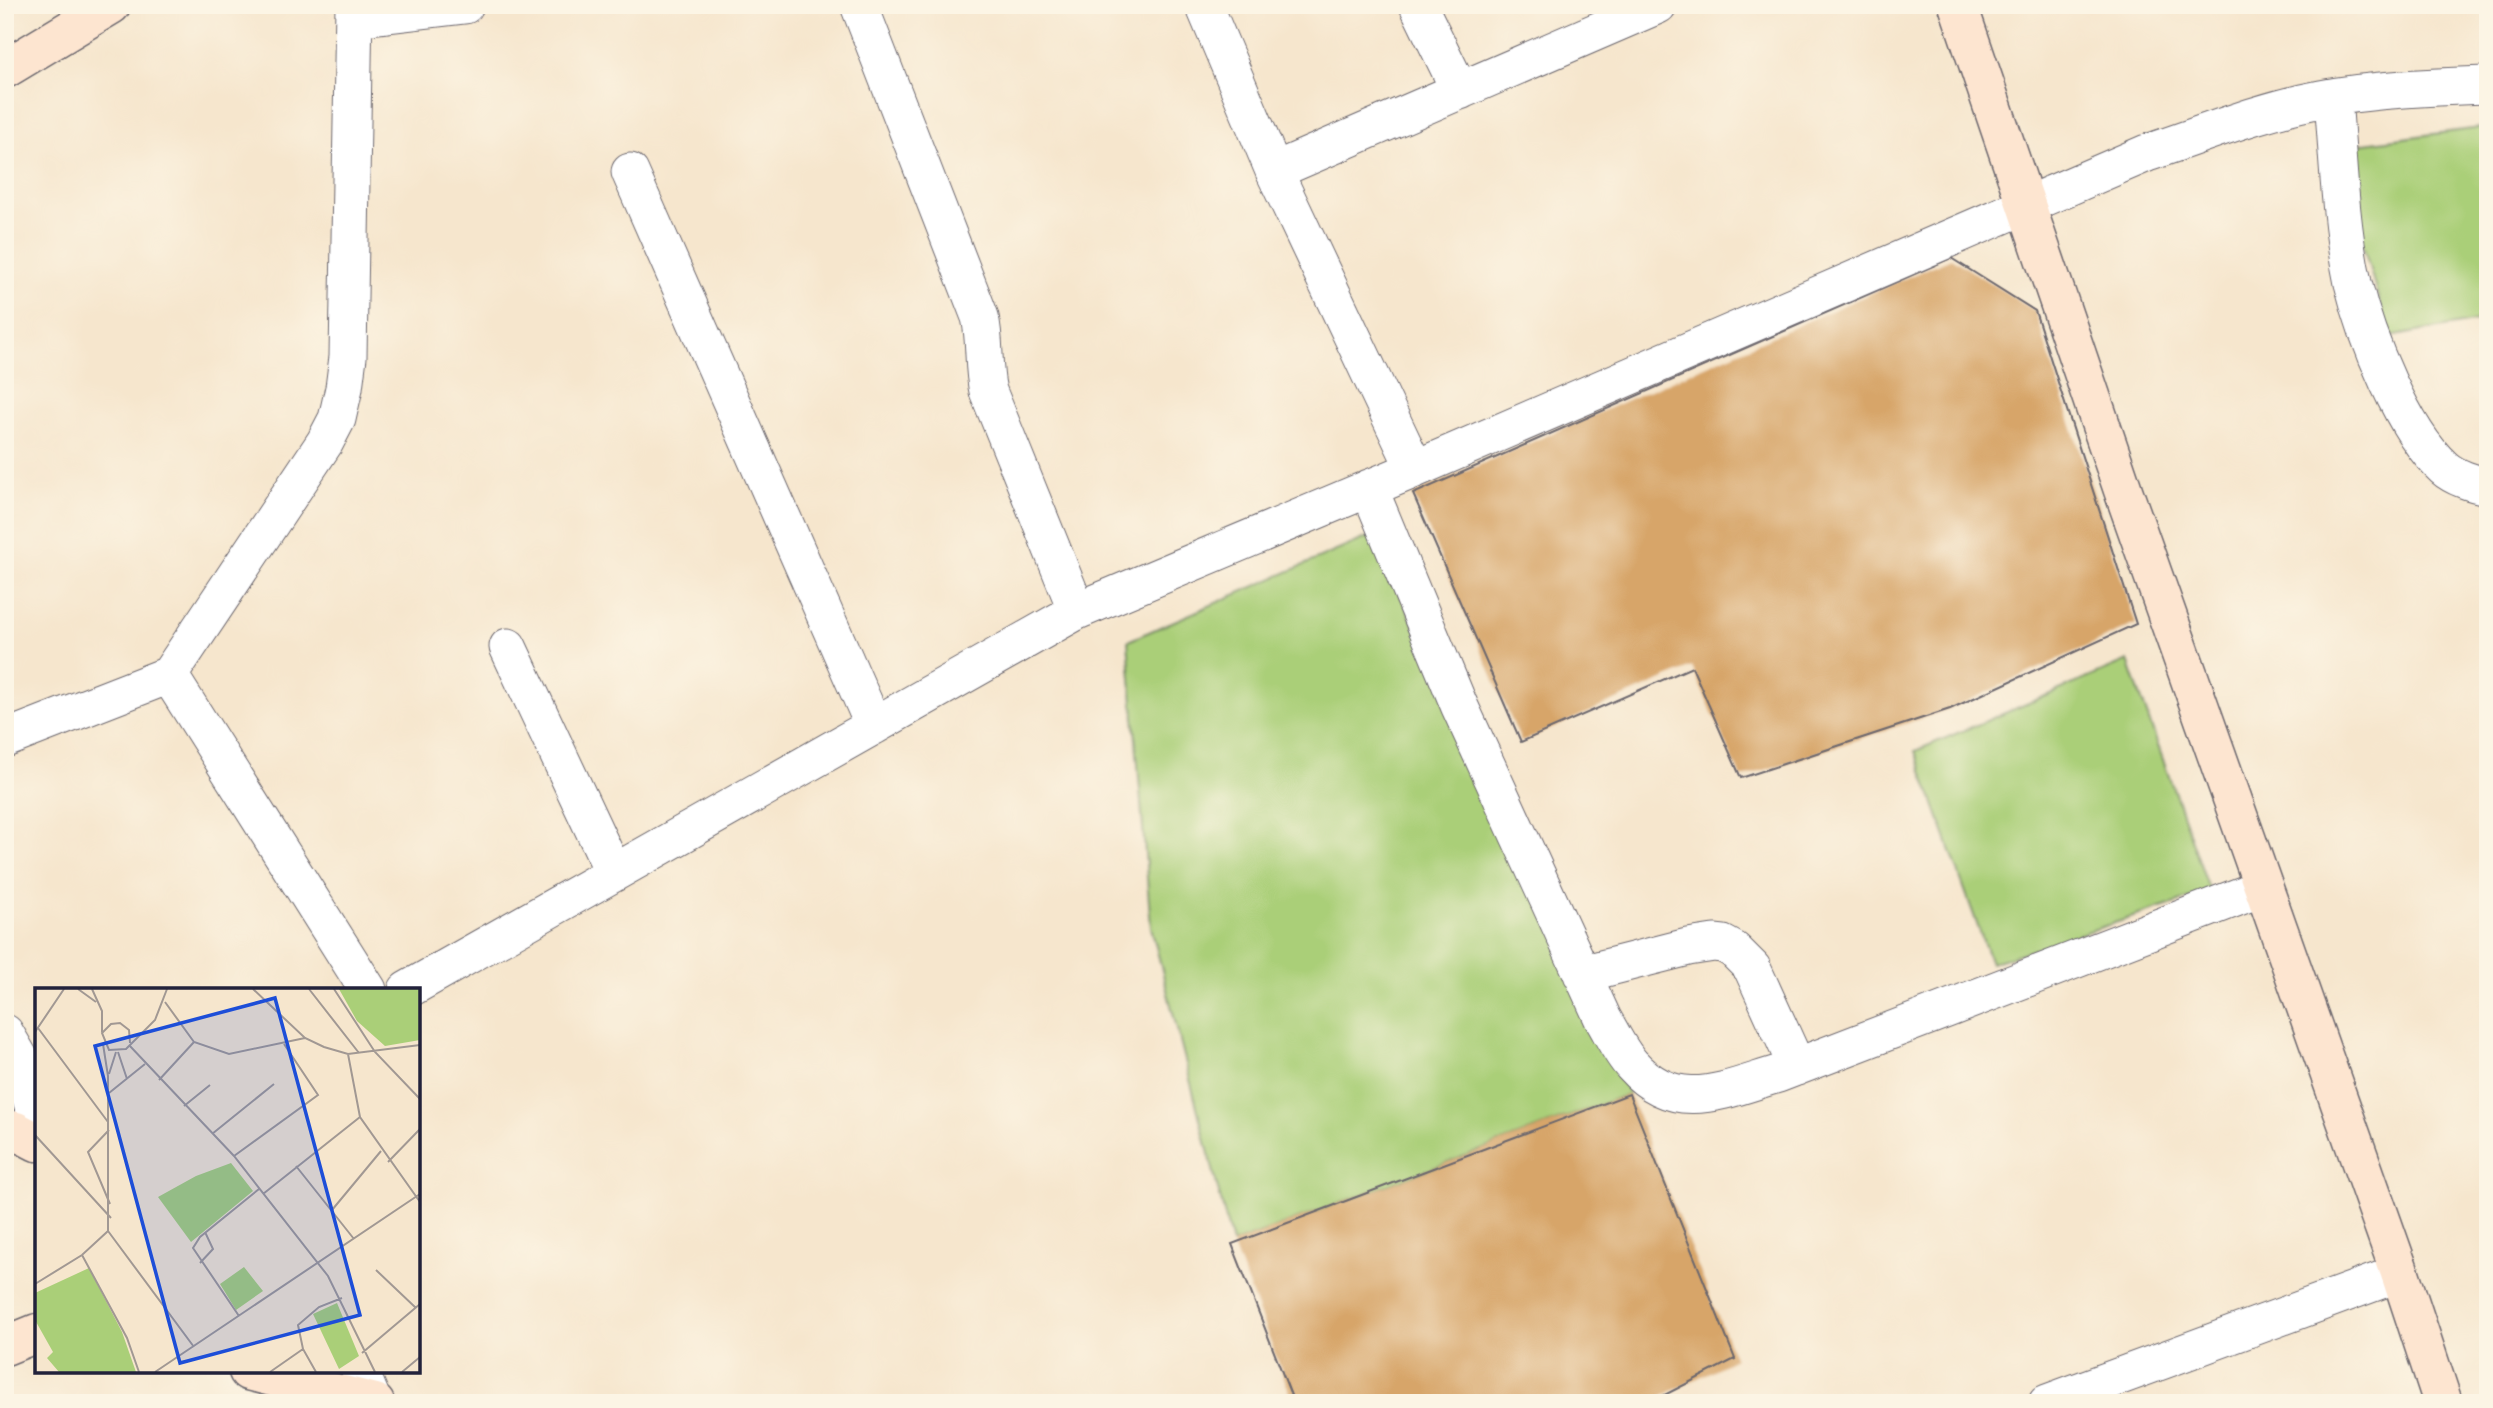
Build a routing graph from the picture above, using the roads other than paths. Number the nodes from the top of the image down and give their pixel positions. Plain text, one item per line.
1 (111, 5) edge
2 (465, 5) edge
3 (859, 5) edge
4 (1205, 5) edge
5 (1418, 5) edge
6 (1658, 5) edge
7 (1958, 5) edge
8 (354, 12) edge
9 (5, 69) edge
10 (2488, 85) edge
11 (1460, 91) junction
12 (2333, 98) junction
13 (1274, 171) junction
14 (630, 172) dead end
15 (2025, 205) junction
16 (1415, 469) junction
17 (2488, 486) edge
18 (1369, 488) junction
19 (1077, 611) junction
20 (509, 647) dead end
21 (169, 675) junction
22 (874, 726) junction
23 (5, 738) edge
24 (614, 873) junction
25 (2264, 887) junction
26 (1582, 974) junction
27 (367, 988) edge
28 (411, 988) edge
29 (10, 1054) edge
30 (1797, 1067) junction
31 (35, 1114) edge
32 (5, 1129) edge
33 (35, 1141) edge
34 (2400, 1273) junction
35 (35, 1334) edge
36 (5, 1346) edge
37 (35, 1350) edge
38 (256, 1373) edge
39 (361, 1373) edge
40 (374, 1402) edge
41 (2047, 1403) edge
42 (2443, 1403) edge

1 - 9 main road
2 - 8 street
3 - 19 street
4 - 13 street
5 - 11 street
6 - 11 street
7 - 15 main road
8 - 21 street
10 - 12 street
11 - 13 street
12 - 15 street
12 - 17 street
13 - 16 street
14 - 22 street
15 - 16 street
15 - 25 main road
16 - 18 street
18 - 19 street
18 - 26 street
19 - 22 street
20 - 24 street
21 - 23 street
21 - 27 street
22 - 24 street
24 - 28 street
25 - 30 street
25 - 34 main road
26 - 30 street
26 - 30 street
29 - 31 street
32 - 33 main road
34 - 41 street
34 - 42 main road
35 - 36 main road
36 - 37 main road
38 - 40 main road
39 - 40 street

